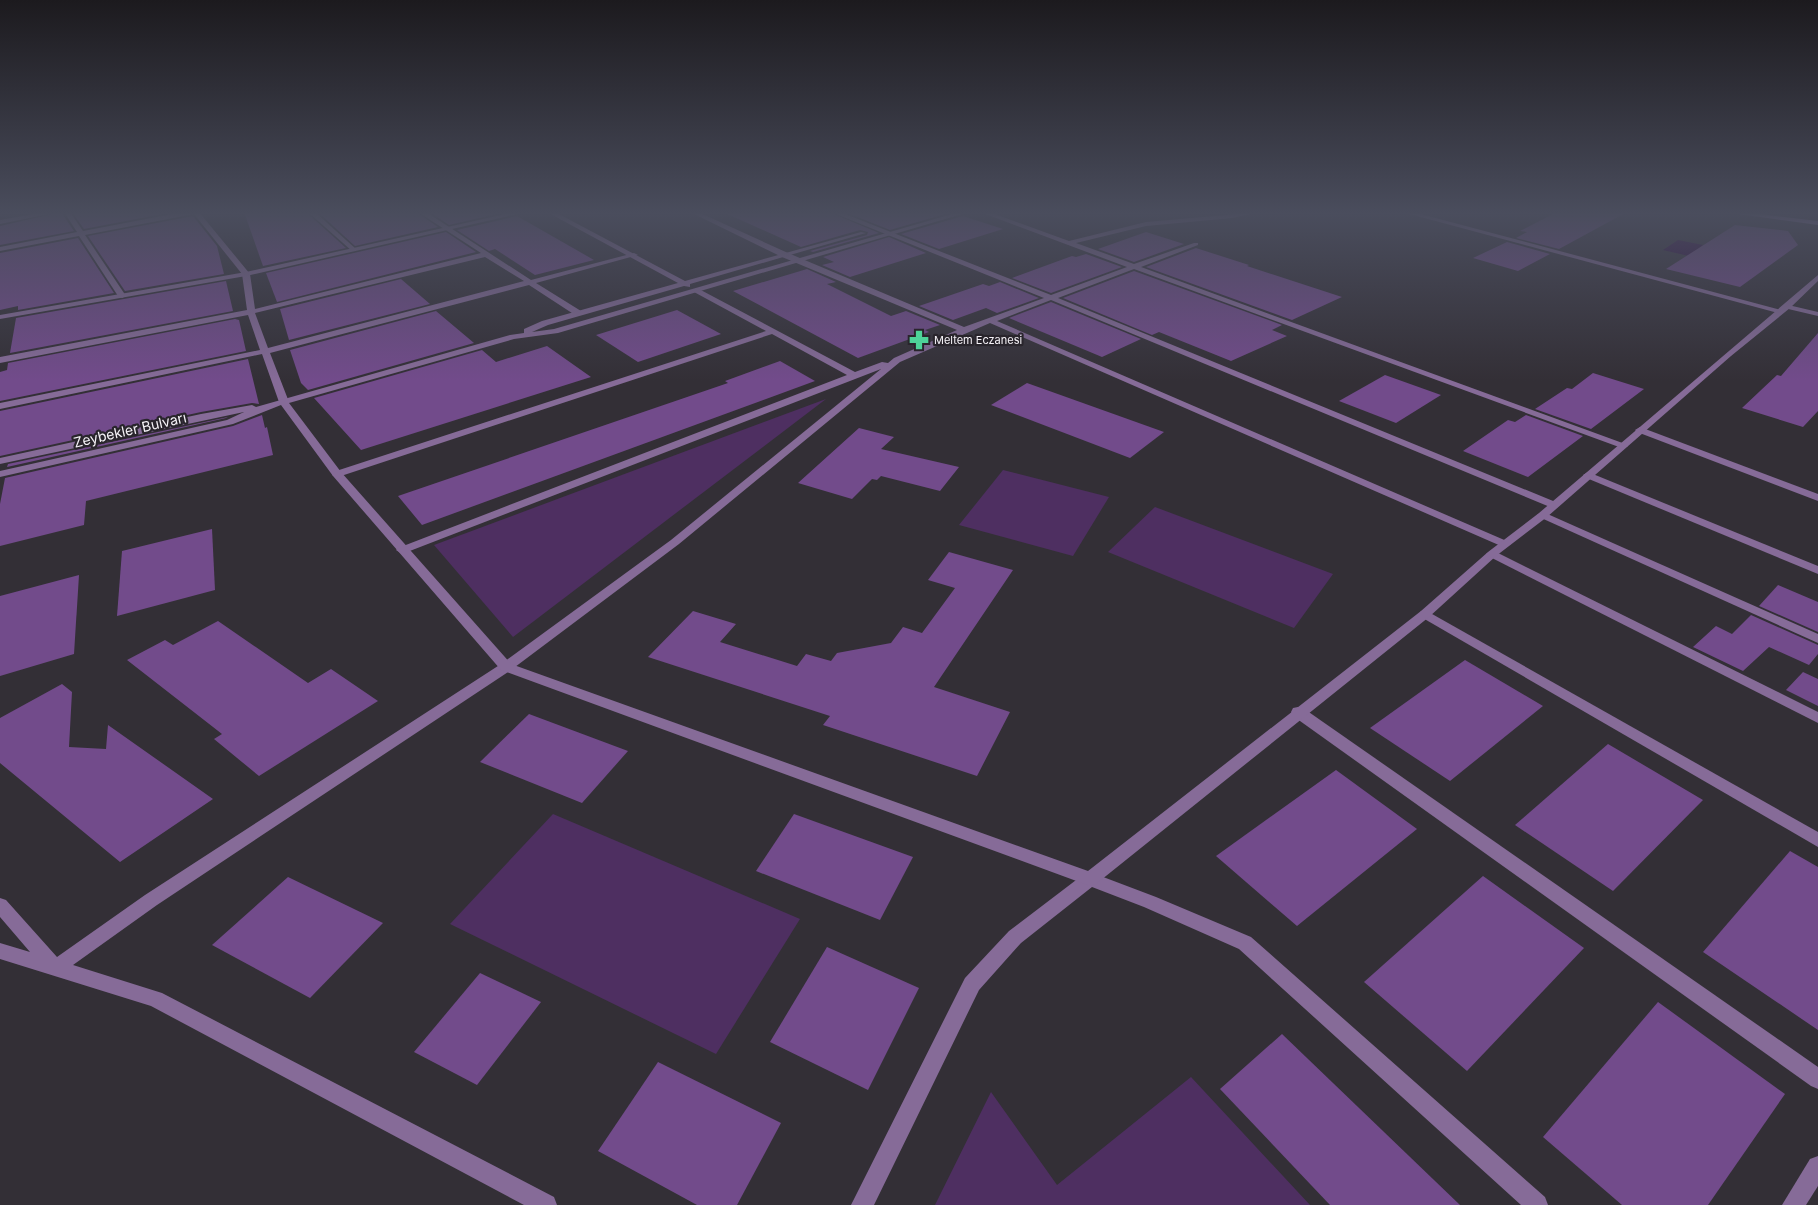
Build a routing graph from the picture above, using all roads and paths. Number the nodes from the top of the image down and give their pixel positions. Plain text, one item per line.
1 (104, 268) edge
2 (241, 268) edge
3 (272, 268) edge
4 (429, 268) edge
5 (508, 268) edge
6 (582, 268) edge
7 (658, 268) edge
8 (737, 268) edge
9 (773, 268) edge
10 (815, 268) edge
11 (977, 268) edge
12 (1134, 268) edge
13 (1140, 268) edge
14 (1625, 268) edge
15 (246, 274) junction
16 (1818, 277) edge
17 (528, 282) junction
18 (684, 283) junction
19 (697, 290) junction
20 (122, 296) junction
21 (1054, 298) junction
22 (1784, 309) junction
23 (251, 312) junction
24 (578, 313) junction
25 (1818, 314) edge
26 (0, 318) edge
27 (991, 320) junction
28 (964, 330) junction
29 (773, 331) junction
30 (513, 337) junction
31 (266, 351) junction
32 (0, 360) edge
33 (897, 360) junction
34 (855, 376) junction
35 (284, 402) junction
36 (0, 406) edge
37 (264, 408) junction
38 (1640, 430) junction
39 (1624, 445) junction
40 (0, 461) edge
41 (0, 474) edge
42 (337, 474) junction
43 (1588, 476) junction
44 (1818, 498) edge
45 (1554, 505) junction
46 (1542, 515) junction
47 (1505, 544) junction
48 (402, 550) junction
49 (1492, 554) junction
50 (1818, 570) edge
51 (1424, 614) junction
52 (1818, 639) edge
53 (506, 667) junction
54 (1298, 712) junction
55 (1818, 718) edge
56 (1818, 840) edge
57 (1090, 879) junction
58 (0, 905) edge
59 (0, 951) edge
60 (56, 968) junction
61 (1818, 1079) edge
62 (1818, 1167) edge
63 (546, 1205) edge
64 (862, 1205) edge
65 (1536, 1205) edge
66 (1793, 1205) edge

1 - 20 street
2 - 15 street
3 - 15 street
4 - 23 street
5 - 17 street
6 - 17 street
7 - 18 street
8 - 18 street, Zeybekler Bulvarı
9 - 19 street, Zeybekler Bulvarı
10 - 28 street
11 - 21 street
12 - 21 street
13 - 39 street
14 - 22 street
15 - 20 street
15 - 23 street
16 - 22 street
17 - 24 street
17 - 31 street
18 - 19 street
18 - 24 street, Zeybekler Bulvarı
19 - 29 street
19 - 30 street, Zeybekler Bulvarı
20 - 26 street
21 - 27 street
21 - 45 street
22 - 25 street
22 - 38 street
23 - 31 street
23 - 32 street
24 - 30 street, Zeybekler Bulvarı
27 - 28 street
27 - 47 street
28 - 33 street
29 - 34 street
29 - 42 street
30 - 35 street, Zeybekler Bulvarı
31 - 35 street
31 - 36 street
33 - 34 street
33 - 53 street
34 - 48 street
35 - 37 street, Zeybekler Bulvarı
35 - 42 street
37 - 40 street, Zeybekler Bulvarı
37 - 41 street, Zeybekler Bulvarı
38 - 39 street
38 - 44 street
39 - 43 street
42 - 48 street
43 - 45 street
43 - 50 street
45 - 46 street
46 - 47 street
46 - 52 street
47 - 49 street
48 - 53 street
49 - 51 street
49 - 55 street
51 - 54 street
51 - 56 street
53 - 57 street
53 - 60 street
54 - 57 street
54 - 61 street
57 - 64 street
57 - 65 street
58 - 60 street
59 - 60 street
60 - 63 street
62 - 66 street

